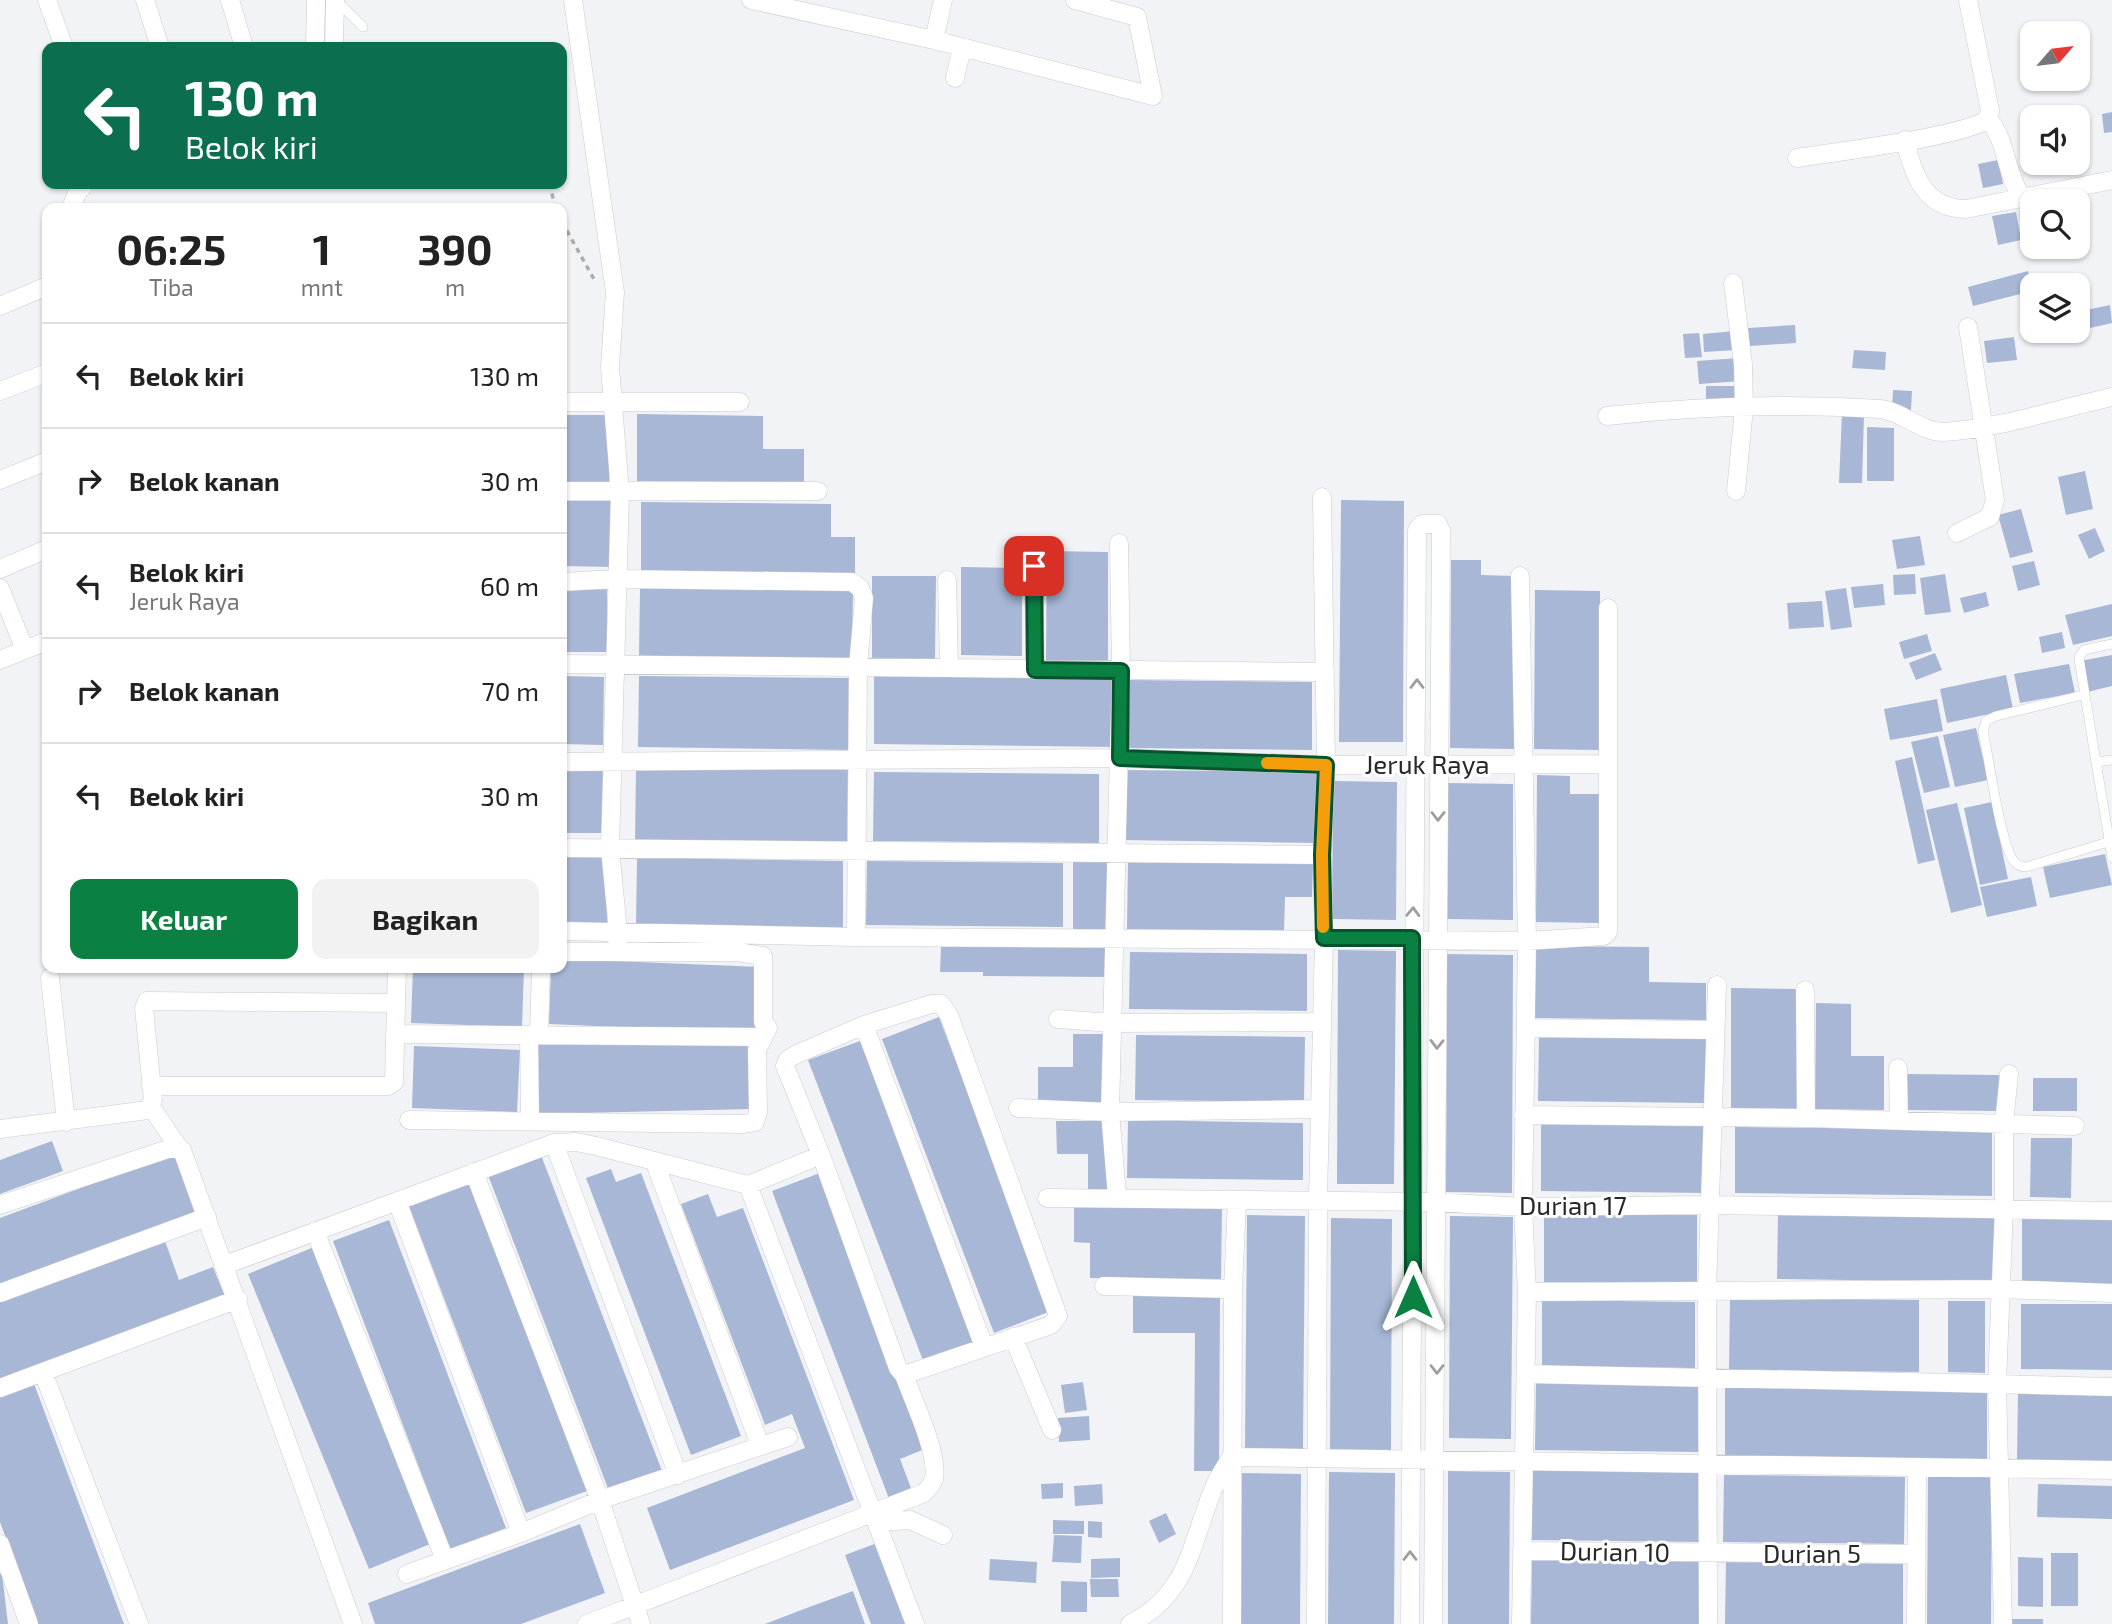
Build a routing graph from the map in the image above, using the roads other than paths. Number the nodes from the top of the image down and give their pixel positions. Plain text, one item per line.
1 (47, 0) edge
2 (145, 0) edge
3 (230, 0) edge
4 (316, 0) edge
5 (335, 0) edge
6 (573, 0) edge
7 (751, 0) edge
8 (943, 0) edge
9 (1074, 0) edge
10 (1968, 0) edge
11 (363, 27) dead end
12 (934, 40) junction
13 (62, 42) edge
14 (158, 42) edge
15 (243, 42) edge
16 (315, 42) edge
17 (334, 42) edge
18 (962, 47) junction
19 (955, 78) dead end
20 (1987, 119) junction
21 (1905, 140) junction
22 (1797, 158) dead end
23 (2112, 180) edge
24 (2061, 189) edge
25 (2020, 194) edge
26 (2020, 196) edge
27 (1733, 284) dead end
28 (42, 288) edge
29 (0, 306) edge
30 (1968, 327) dead end
31 (42, 375) edge
32 (0, 391) edge
33 (2112, 397) edge
34 (567, 402) edge
35 (614, 402) junction
36 (740, 402) dead end
37 (1744, 408) junction
38 (1607, 416) dead end
39 (1983, 426) junction
40 (42, 463) edge
41 (0, 480) edge
42 (567, 491) edge
43 (818, 491) dead end
44 (1737, 491) dead end
45 (620, 493) junction
46 (1322, 497) dead end
47 (1957, 533) dead end
48 (1119, 543) dead end
49 (42, 551) edge
50 (1034, 566) dead end
51 (0, 569) edge
52 (1520, 576) dead end
53 (617, 579) junction
54 (947, 580) dead end
55 (567, 582) edge
56 (1439, 583) junction
57 (1416, 584) junction
58 (0, 588) edge
59 (1608, 608) dead end
60 (42, 642) edge
61 (2112, 644) edge
62 (25, 650) junction
63 (0, 660) edge
64 (567, 664) edge
65 (614, 665) junction
66 (858, 666) junction
67 (949, 668) junction
68 (1035, 670) junction
69 (1121, 671) junction
70 (1325, 673) junction
71 (2082, 695) junction
72 (1120, 758) junction
73 (858, 759) junction
74 (2112, 760) edge
75 (567, 762) edge
76 (611, 762) junction
77 (2096, 762) junction
78 (1608, 764) junction
79 (1326, 765) junction
80 (1418, 765) junction
81 (1439, 765) junction
82 (1524, 766) junction
83 (2108, 842) junction
84 (567, 848) edge
85 (610, 849) junction
86 (855, 851) junction
87 (1115, 851) junction
88 (1322, 855) junction
89 (2112, 857) edge
90 (567, 931) edge
91 (618, 931) junction
92 (856, 937) junction
93 (1324, 938) junction
94 (1412, 938) junction
95 (1117, 939) junction
96 (1437, 939) junction
97 (1527, 941) junction
98 (617, 952) junction
99 (567, 953) edge
100 (397, 973) edge
101 (540, 973) edge
102 (50, 978) dead end
103 (1717, 985) dead end
104 (1805, 990) dead end
105 (396, 1003) junction
106 (1058, 1019) dead end
107 (1321, 1022) junction
108 (1112, 1023) junction
109 (864, 1025) junction
110 (1526, 1028) junction
111 (1714, 1030) junction
112 (395, 1034) junction
113 (534, 1035) junction
114 (764, 1037) junction
115 (1898, 1069) dead end
116 (2009, 1074) dead end
117 (151, 1086) junction
118 (151, 1107) junction
119 (1018, 1108) dead end
120 (1319, 1109) junction
121 (1110, 1112) junction
122 (1523, 1115) junction
123 (1712, 1118) junction
124 (1807, 1118) junction
125 (409, 1120) dead end
126 (530, 1120) junction
127 (1899, 1121) junction
128 (66, 1122) junction
129 (2004, 1123) junction
130 (2074, 1126) dead end
131 (0, 1129) edge
132 (554, 1143) junction
133 (180, 1148) junction
134 (821, 1155) junction
135 (655, 1163) junction
136 (474, 1171) junction
137 (748, 1185) junction
138 (1117, 1196) junction
139 (1047, 1198) dead end
140 (1318, 1200) junction
141 (397, 1201) junction
142 (1237, 1201) junction
143 (1412, 1202) junction
144 (1435, 1202) junction
145 (0, 1205) edge
146 (1710, 1205) junction
147 (2004, 1207) junction
148 (1523, 1208) junction
149 (2112, 1211) edge
150 (207, 1217) junction
151 (315, 1231) junction
152 (225, 1265) junction
153 (1104, 1286) dead end
154 (1233, 1289) junction
155 (2001, 1289) junction
156 (1527, 1292) junction
157 (1707, 1292) junction
158 (0, 1293) edge
159 (2112, 1293) edge
160 (238, 1299) junction
161 (1013, 1337) junction
162 (984, 1347) junction
163 (43, 1372) junction
164 (1526, 1374) junction
165 (904, 1375) junction
166 (1708, 1377) junction
167 (1997, 1384) junction
168 (2112, 1387) edge
169 (0, 1388) edge
170 (1052, 1430) dead end
171 (788, 1437) dead end
172 (760, 1445) junction
173 (1231, 1457) junction
174 (1319, 1460) junction
175 (1521, 1461) junction
176 (1410, 1462) junction
177 (1436, 1462) junction
178 (1710, 1464) junction
179 (2001, 1467) junction
180 (1917, 1468) junction
181 (2112, 1470) edge
182 (678, 1475) junction
183 (600, 1500) junction
184 (876, 1518) junction
185 (521, 1533) junction
186 (943, 1535) dead end
187 (0, 1544) edge
188 (1522, 1551) junction
189 (1708, 1553) junction
190 (1915, 1554) junction
191 (445, 1560) junction
192 (407, 1574) dead end
193 (1433, 1592) junction
194 (1410, 1593) junction
195 (637, 1605) junction
196 (29, 1624) edge
197 (139, 1624) edge
198 (353, 1624) edge
199 (587, 1624) edge
200 (641, 1624) edge
201 (915, 1624) edge
202 (1130, 1624) edge
203 (1232, 1624) edge
204 (1317, 1624) edge
205 (1410, 1624) edge
206 (1433, 1624) edge
207 (1521, 1624) edge
208 (1708, 1624) edge
209 (1916, 1624) edge
210 (2003, 1624) edge

1 - 13 street
2 - 14 street
3 - 15 street
4 - 16 street
5 - 11 lane
5 - 17 street
6 - 35 street
7 - 12 street
8 - 12 street
9 - 18 street
10 - 20 street
12 - 18 street
18 - 19 street
20 - 21 street
20 - 25 street
21 - 22 street
21 - 26 street
23 - 24 street
27 - 37 street
28 - 29 street
30 - 39 street
31 - 32 street
33 - 39 street
34 - 35 street
35 - 36 street
35 - 45 street
37 - 38 street
37 - 39 street
37 - 44 street
39 - 47 street
40 - 41 street
42 - 45 street
43 - 45 street
45 - 53 street
46 - 70 street
48 - 69 street
49 - 51 street
50 - 68 street
52 - 82 street
53 - 55 street
53 - 65 street
53 - 66 street
54 - 67 street
56 - 57 street
56 - 57 street
56 - 81 street
80 -> 57 street
58 - 62 street
59 - 78 street
60 - 62 street
61 - 71 lane
62 - 63 street
64 - 65 street
65 - 66 street
65 - 76 street
66 - 67 street
66 - 73 street
67 - 68 street
68 - 69 street
69 - 70 street
69 - 72 street
70 - 79 street
71 - 77 lane
71 - 83 lane
72 - 73 street, Jeruk Raya
72 - 79 street, Jeruk Raya
72 - 87 street
73 - 76 street, Jeruk Raya
73 - 86 street
74 - 77 lane
75 - 76 street, Jeruk Raya
76 - 85 street
77 - 83 lane
78 - 82 street, Jeruk Raya
78 - 97 street
79 - 80 street, Jeruk Raya
79 - 88 street
80 - 81 street, Jeruk Raya
94 -> 80 street
81 - 82 street, Jeruk Raya
81 -> 96 street
82 - 97 street
83 - 89 lane
84 - 85 street
85 - 86 street
85 - 91 street
86 - 87 street
86 - 92 street
87 - 88 street
87 - 95 street
88 - 93 street
90 - 91 street
91 - 92 street
91 - 98 street
92 - 95 street
93 - 94 street
93 - 95 street
93 - 107 street
94 - 96 street
94 - 143 street
95 - 108 street
96 - 97 street
96 -> 144 street
97 - 110 street
98 - 99 street
98 - 114 street
100 - 105 street
101 - 113 street
102 - 128 street
103 - 111 street
104 - 124 street
105 - 112 street
105 - 117 street
106 - 108 street
107 - 108 street
107 - 120 street
108 - 121 street
109 - 134 street
109 - 161 street
109 - 162 street
110 - 111 street
110 - 122 street
111 - 123 street
112 - 113 street
112 - 117 street
113 - 114 street
113 - 126 street
114 - 126 street
115 - 127 street
116 - 129 street
117 - 118 street
118 - 128 street
118 - 133 street
119 - 121 street
120 - 121 street
120 - 140 street
121 - 138 street
122 - 123 street
122 - 148 street
123 - 124 street
123 - 146 street
124 - 127 street
125 - 126 street
127 - 129 street
128 - 131 street
129 - 130 street
129 - 147 street
132 - 135 street
132 - 136 street
132 - 182 street
133 - 145 street
133 - 150 street
134 - 137 street
134 - 165 street
135 - 137 street
135 - 172 street
136 - 141 street
136 - 183 street
137 - 184 street
138 - 139 street, Durian 17
138 - 142 street, Durian 17
140 - 142 street, Durian 17
140 - 143 street, Durian 17
140 - 174 street
141 - 151 street
141 - 185 street
142 - 154 street
143 - 144 street, Durian 17
143 - 176 street
144 - 148 street, Durian 17
144 -> 177 street
146 - 147 street, Durian 17
146 - 148 street, Durian 17
146 - 157 street
147 - 149 street, Durian 17
147 - 155 street
148 - 156 street
150 - 152 street
150 - 158 street
151 - 152 street
151 - 191 street
152 - 160 street
153 - 154 street
154 - 173 street
155 - 157 street
155 - 159 street
155 - 167 street
156 - 157 street
156 - 164 street
157 - 166 street
160 - 163 street
160 - 198 street
161 - 162 street
161 - 170 street
162 - 165 street
163 - 169 street
163 - 197 street
164 - 166 street
164 - 175 street
165 - 184 street
166 - 167 street
166 - 178 street
167 - 168 street
167 - 179 street
171 - 172 street
172 - 182 street
173 - 174 street
173 - 202 street
173 - 203 street
174 - 176 street
174 - 204 street
175 - 177 street
175 - 178 street
175 - 188 street
176 - 177 street
194 -> 176 street
177 - 193 street
178 - 180 street
178 - 189 street
179 - 180 street
179 - 181 street
179 - 210 street
180 - 190 street
182 - 183 street
183 - 185 street
183 - 195 street
184 - 186 street
184 - 195 street
184 - 201 street
185 - 191 street
187 - 196 street
188 - 189 street, Durian 10
188 - 207 street
189 - 190 street, Durian 5
189 - 208 street
190 - 209 street
191 - 192 street
193 - 194 street
193 - 206 street
194 - 205 street
195 - 199 street
195 - 200 street

